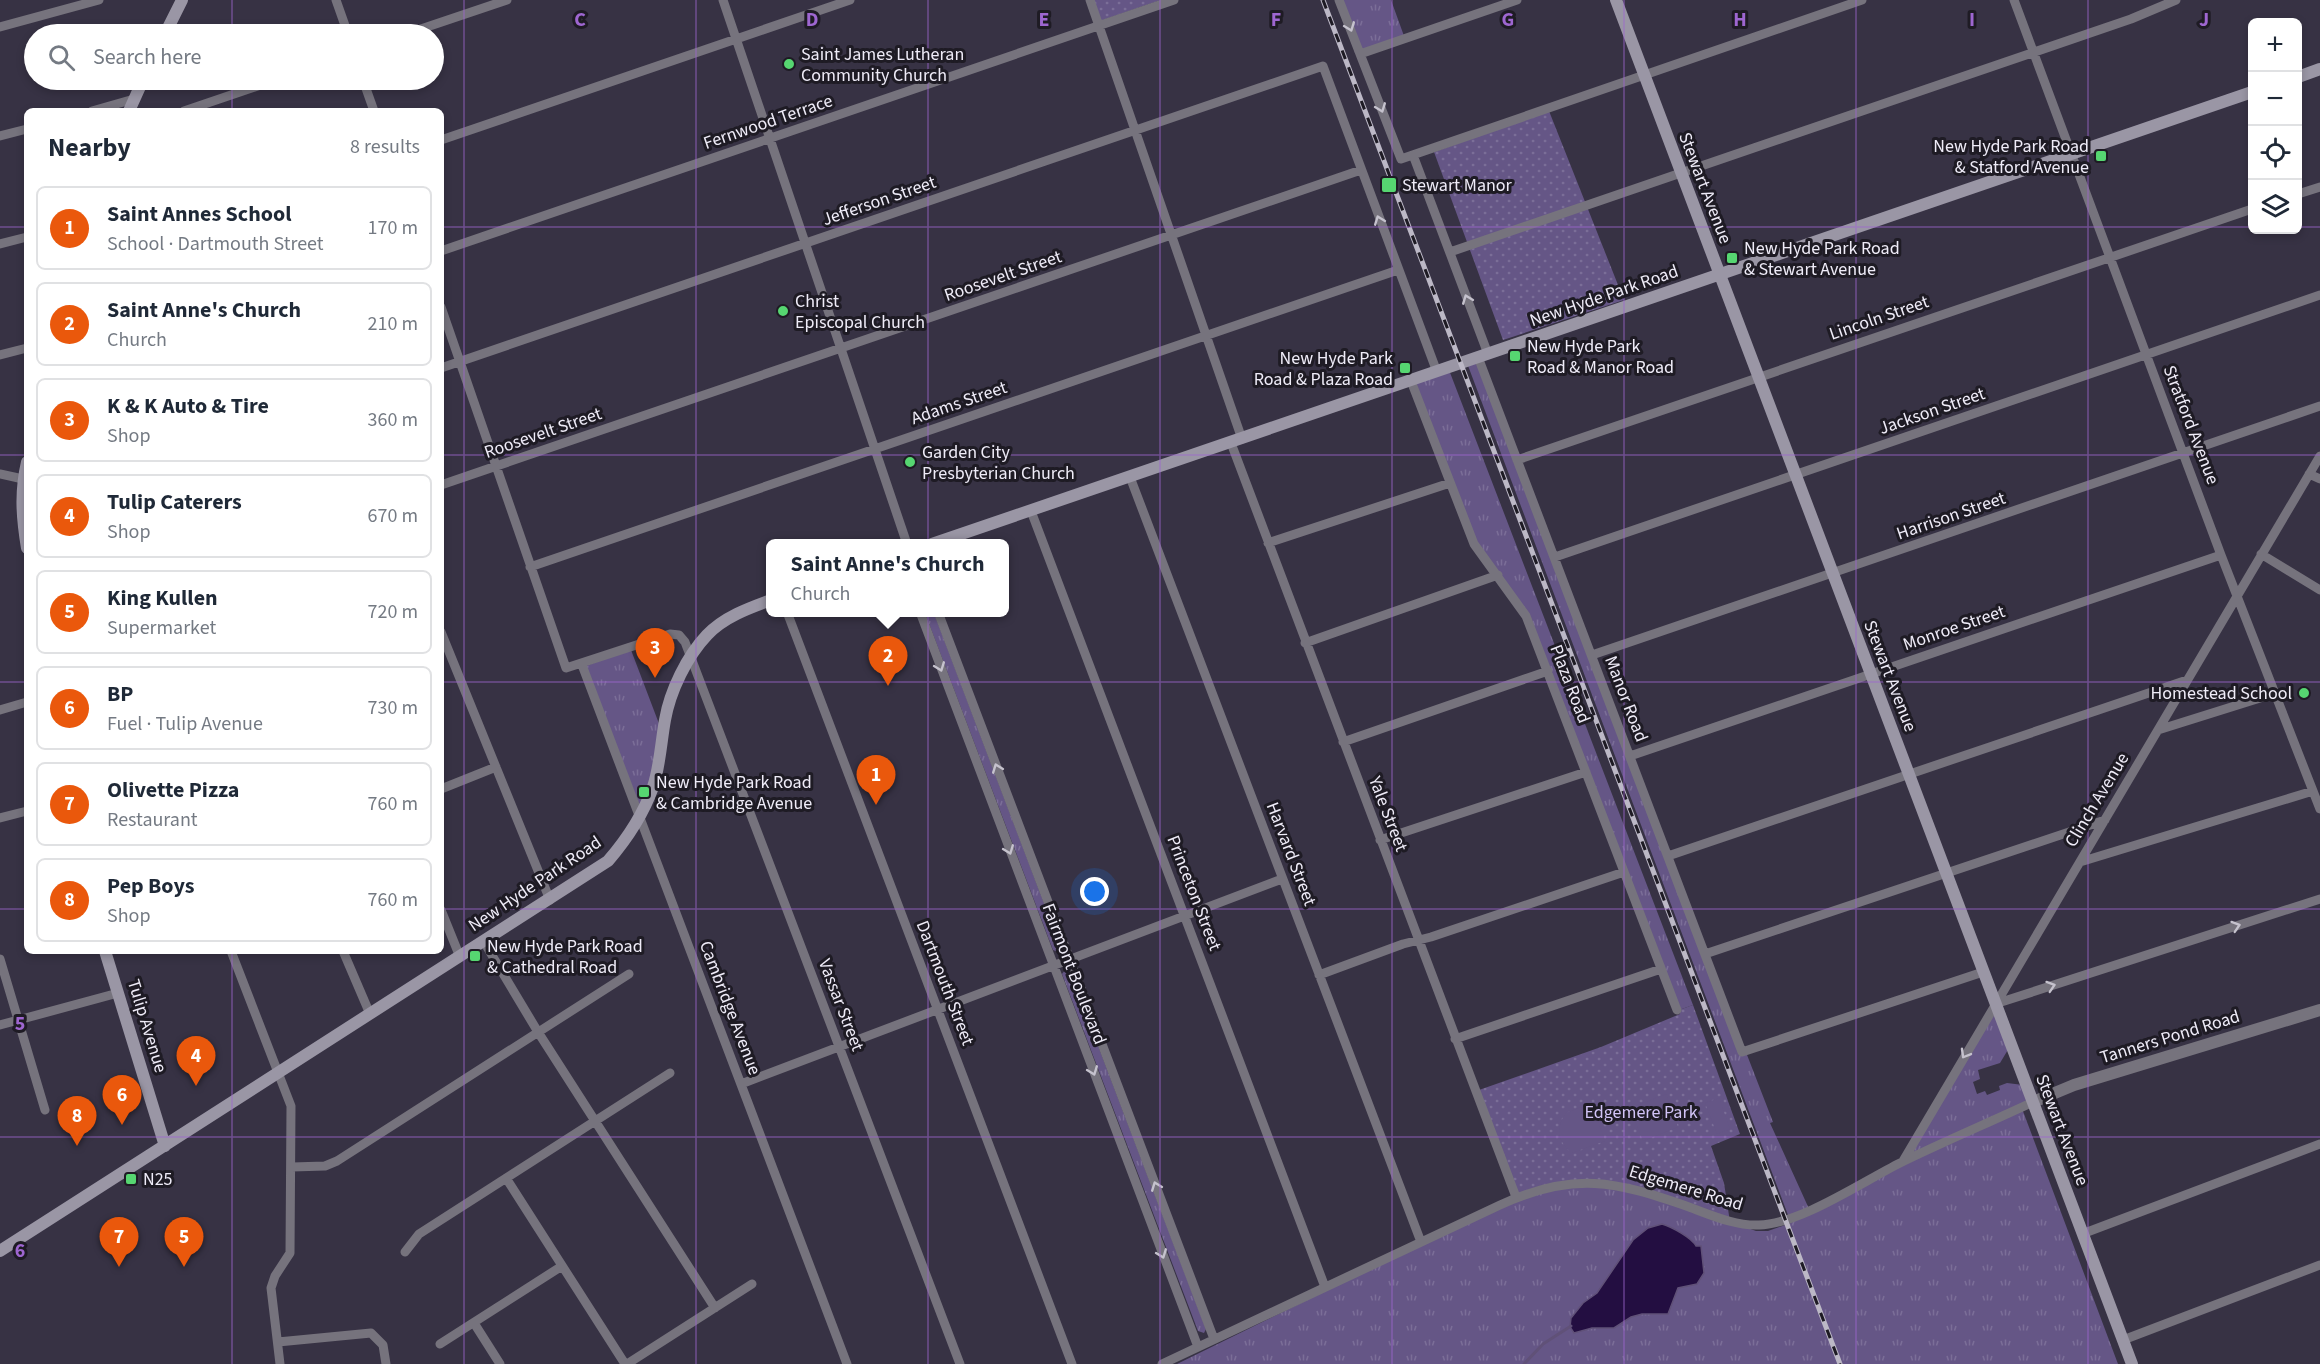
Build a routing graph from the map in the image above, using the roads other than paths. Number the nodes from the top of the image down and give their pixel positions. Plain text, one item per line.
1 (99, 0) edge
2 (182, 0) edge
3 (336, 0) edge
4 (507, 0) edge
5 (723, 0) edge
6 (850, 0) edge
7 (1090, 0) edge
8 (1174, 0) edge
9 (1339, 0) edge
10 (1517, 0) edge
11 (1616, 0) edge
12 (1862, 0) edge
13 (2014, 0) edge
14 (2176, 0) edge
15 (170, 24) edge
16 (344, 24) edge
17 (436, 24) edge
18 (1099, 26) junction
19 (0, 27) edge
20 (736, 39) junction
21 (2034, 52) junction
22 (1360, 54) junction
23 (2320, 69) edge
24 (1644, 75) junction
25 (2302, 76) edge
26 (138, 90) edge
27 (246, 90) edge
28 (367, 90) edge
29 (2248, 94) edge
30 (131, 105) edge
31 (112, 108) edge
32 (193, 108) edge
33 (373, 108) edge
34 (24, 130) edge
35 (1135, 131) junction
36 (0, 136) edge
37 (770, 138) junction
38 (444, 139) edge
39 (2072, 154) junction
40 (1413, 155) junction
41 (1361, 170) junction
42 (1681, 173) junction
43 (2320, 187) edge
44 (2302, 193) edge
45 (2248, 211) edge
46 (1171, 236) junction
47 (24, 238) edge
48 (0, 244) edge
49 (806, 244) junction
50 (444, 250) edge
51 (1450, 252) junction
52 (2110, 257) junction
53 (1398, 270) junction
54 (1719, 275) junction
55 (2320, 295) edge
56 (444, 315) edge
57 (1205, 335) junction
58 (24, 349) edge
59 (841, 349) junction
60 (0, 355) edge
61 (2147, 355) junction
62 (1483, 356) junction
63 (460, 362) junction
64 (444, 367) edge
65 (1437, 372) junction
66 (1758, 377) junction
67 (1411, 381) junction
68 (2320, 406) edge
69 (1236, 441) junction
70 (875, 449) junction
71 (2184, 454) junction
72 (2320, 456) edge
73 (1518, 460) junction
74 (496, 467) junction
75 (0, 474) edge
76 (2309, 474) junction
77 (24, 475) edge
78 (1795, 476) junction
79 (1131, 477) junction
80 (23, 479) junction
81 (2320, 479) edge
82 (446, 483) edge
83 (1450, 483) junction
84 (1031, 511) junction
85 (24, 531) edge
86 (906, 539) edge
87 (944, 539) edge
88 (1268, 543) junction
89 (2262, 554) junction
90 (2221, 555) junction
91 (1555, 557) junction
92 (530, 567) junction
93 (1832, 574) junction
94 (1498, 575) junction
95 (2320, 590) edge
96 (2238, 594) junction
97 (766, 602) edge
98 (790, 617) edge
99 (922, 617) edge
100 (940, 617) edge
101 (444, 639) edge
102 (1305, 643) junction
103 (1592, 656) junction
104 (692, 658) junction
105 (582, 665) junction
106 (1548, 671) junction
107 (1870, 674) junction
108 (2187, 680) junction
109 (2276, 693) junction
110 (24, 703) edge
111 (0, 710) edge
112 (2158, 730) junction
113 (1343, 742) junction
114 (1630, 756) junction
115 (496, 767) junction
116 (1586, 772) junction
117 (1908, 774) junction
118 (444, 788) edge
119 (2313, 791) junction
120 (2320, 809) edge
121 (24, 812) edge
122 (640, 815) junction
123 (0, 818) edge
124 (2105, 819) junction
125 (1380, 840) junction
126 (1668, 856) junction
127 (2080, 862) junction
128 (1624, 872) junction
129 (1945, 872) junction
130 (1282, 879) junction
131 (2320, 899) edge
132 (550, 900) junction
133 (1185, 916) junction
134 (444, 917) edge
135 (1418, 940) junction
136 (484, 942) junction
137 (106, 954) edge
138 (232, 954) edge
139 (344, 954) edge
140 (1705, 954) junction
141 (460, 957) junction
142 (0, 959) edge
143 (1070, 959) junction
144 (1053, 966) junction
145 (1661, 969) junction
146 (1983, 972) junction
147 (629, 974) dead end
148 (1319, 975) junction
149 (118, 993) junction
150 (1995, 1004) junction
151 (937, 1010) junction
152 (1677, 1010) dead end
153 (2320, 1010) edge
154 (370, 1014) junction
155 (18, 1020) junction
156 (0, 1024) edge
157 (538, 1032) junction
158 (1455, 1039) junction
159 (839, 1047) junction
160 (279, 1071) junction
161 (670, 1073) dead end
162 (741, 1084) junction
163 (2033, 1102) junction
164 (45, 1110) dead end
165 (595, 1121) junction
166 (2320, 1144) edge
167 (165, 1146) junction
168 (1902, 1162) junction
169 (292, 1167) junction
170 (506, 1178) junction
171 (1516, 1197) junction
172 (2082, 1234) junction
173 (1421, 1242) junction
174 (0, 1251) edge
175 (405, 1252) dead end
176 (2320, 1265) edge
177 (562, 1266) junction
178 (752, 1284) dead end
179 (1325, 1287) junction
180 (714, 1308) junction
181 (474, 1323) junction
182 (1214, 1339) junction
183 (2122, 1340) junction
184 (278, 1342) junction
185 (440, 1344) dead end
186 (1198, 1347) junction
187 (280, 1364) edge
188 (386, 1364) edge
189 (500, 1364) edge
190 (626, 1364) edge
191 (847, 1364) edge
192 (960, 1364) edge
193 (1072, 1364) edge
194 (1162, 1364) edge
195 (2132, 1364) edge

1 - 19 street
2 - 15 main road
3 - 16 street
4 - 17 street
5 - 20 street
6 - 20 street
7 - 18 street, Yale Street
8 - 18 street, Fernwood Terrace
9 -> 22 street
10 - 22 street
11 - 24 main road, Stewart Avenue
12 - 24 street
13 - 21 street, Stratford Avenue
14 - 21 street
18 - 35 street, Yale Street
18 - 37 street, Fernwood Terrace
20 - 37 street
20 - 38 street
21 - 39 street, Stratford Avenue
21 - 42 street
22 -> 40 street
23 - 25 main road
24 - 40 street
24 - 42 main road, Stewart Avenue
26 - 30 main road
27 - 32 street
28 - 33 street
29 - 39 main road, New Hyde Park Road
30 - 31 street
34 - 36 street
35 - 41 street, Jefferson Street
35 - 46 street, Yale Street
35 - 49 street, Jefferson Street
37 - 49 street
37 - 50 street, Fernwood Terrace
39 - 52 street, Stratford Avenue
39 - 54 main road, New Hyde Park Road
40 - 51 street, Manor Road
41 - 46 street, Roosevelt Street
53 -> 41 street
42 - 51 street
42 - 54 main road, Stewart Avenue
43 - 44 street
45 - 52 street, Lincoln Street
46 - 57 street, Yale Street
46 - 59 street, Roosevelt Street
47 - 48 street
49 - 59 street
49 - 63 street, Jefferson Street
62 -> 51 street, Manor Road
52 - 61 street, Stratford Avenue
52 - 66 street, Lincoln Street
53 - 57 street, Adams Street
53 - 65 street
54 - 62 main road, New Hyde Park Road
54 - 66 main road, Stewart Avenue
55 - 61 street, Jackson Street
56 - 63 street
57 - 69 street, Yale Street
57 - 70 street, Adams Street
58 - 60 street
59 - 70 street
59 - 74 street, Roosevelt Street
61 - 71 street, Stratford Avenue
61 - 78 street, Jackson Street
62 - 65 main road, New Hyde Park Road
62 - 73 street, Manor Road
63 - 64 street, Jefferson Street
63 - 74 street
65 - 67 main road, New Hyde Park Road
66 - 73 street, Lincoln Street
66 - 78 main road, Stewart Avenue
67 - 69 main road, New Hyde Park Road
67 - 83 street, Plaza Road
68 - 71 street, Harrison Street
69 - 79 main road, New Hyde Park Road
69 - 88 street, Yale Street
70 - 86 street
70 - 92 street, Adams Street
71 - 90 street, Stratford Avenue
71 - 93 street, Harrison Street
72 - 76 street, Clinch Avenue
73 - 91 street, Manor Road
74 - 82 street, Roosevelt Street
74 - 92 street
75 - 80 street
76 - 81 street
76 - 89 street, Clinch Avenue
77 - 80 main road
78 - 91 street, Jackson Street
78 - 93 main road, Stewart Avenue
79 - 84 main road, New Hyde Park Road
79 - 130 street, Harvard Street
80 - 85 main road
83 - 88 street
83 - 94 street, Plaza Road
84 - 87 main road, New Hyde Park Road
84 - 133 street, Princeton Street
88 - 102 street, Yale Street
89 - 95 street
89 - 96 street, Clinch Avenue
90 - 96 street, Stratford Avenue
90 - 107 street, Monroe Street
91 - 103 street, Manor Road
92 - 105 street
93 - 103 street, Harrison Street
93 - 107 main road, Stewart Avenue
94 - 102 street
94 - 106 street, Plaza Road
96 - 108 street, Clinch Avenue
96 - 109 street, Stratford Avenue
97 - 104 main road, New Hyde Park Road
98 - 151 street, Dartmouth Street
99 -> 144 street, Fairmont Boulevard
143 -> 100 street, Fairmont Boulevard
101 - 115 street
102 - 113 street, Yale Street
103 - 114 street, Manor Road
104 - 105 street, Vassar Street
104 - 122 main road, New Hyde Park Road
104 - 159 street, Vassar Street
105 - 122 street, Cambridge Avenue
106 - 113 street
106 - 116 street, Plaza Road
107 - 114 street, Monroe Street
107 - 117 main road, Stewart Avenue
108 - 112 street, Clinch Avenue
108 - 117 street
109 - 112 street
109 - 119 street, Stratford Avenue
110 - 111 street
112 - 124 street, Clinch Avenue
113 - 125 street, Yale Street
114 - 126 street, Manor Road
115 - 118 street
115 - 132 street
116 - 125 street
116 - 128 street, Plaza Road
117 - 126 street
117 - 129 main road, Stewart Avenue
119 - 120 street, Stratford Avenue
119 - 127 street
121 - 123 street
122 - 132 main road, New Hyde Park Road
122 - 162 street, Cambridge Avenue
124 - 127 street, Clinch Avenue
124 - 129 street
125 - 135 street, Yale Street
126 - 140 street, Manor Road
127 - 150 street, Clinch Avenue
128 - 135 street
128 - 145 street, Plaza Road
129 - 140 street
129 - 146 main road, Stewart Avenue
130 - 133 street
130 - 148 street, Harvard Street
150 -> 131 street
132 - 136 main road, New Hyde Park Road
133 - 143 street
133 - 179 street, Princeton Street
134 - 141 street
135 - 148 street
135 - 158 street, Yale Street
136 - 141 main road, New Hyde Park Road
136 - 157 street
137 - 149 main road, Tulip Avenue
138 - 160 street
139 - 154 street
140 - 146 street, Manor Road
141 - 154 main road, New Hyde Park Road
142 - 155 street
143 - 144 street
182 -> 143 street, Fairmont Boulevard
144 - 151 street
144 -> 186 street, Fairmont Boulevard
145 - 152 street, Plaza Road
145 - 158 street
146 - 150 main road, Stewart Avenue
147 - 157 street
148 - 173 street, Harvard Street
149 - 155 street
149 - 167 main road, Tulip Avenue
150 - 163 main road, Stewart Avenue
150 -> 168 street, Clinch Avenue
151 - 159 street
151 - 193 street, Dartmouth Street
153 - 163 street, Tanners Pond Road
154 - 160 main road, New Hyde Park Road
155 - 156 street
155 - 164 street
157 - 165 street
157 - 169 street
158 - 171 street, Yale Street
159 - 162 street
159 - 192 street, Vassar Street
160 - 167 main road, New Hyde Park Road
160 - 169 street
161 - 165 street
162 - 191 street, Cambridge Avenue
163 - 168 street, Edgemere Road
163 - 172 main road, Stewart Avenue
165 - 170 street
165 - 180 street
166 - 172 street
167 - 174 main road, New Hyde Park Road
168 - 171 street, Edgemere Road
169 - 184 street
170 - 175 street
170 - 177 street
171 - 173 street, Edgemere Road
172 - 183 main road, Stewart Avenue
173 - 179 street, Edgemere Road
176 - 183 street
177 - 181 street
177 - 190 street
178 - 180 street
179 - 182 street, Edgemere Road
180 - 190 street
181 - 185 street
181 - 189 street
182 - 186 street, Edgemere Road
183 - 195 main road, Stewart Avenue
184 - 187 street
184 - 188 street
186 - 194 street, Edgemere Road

